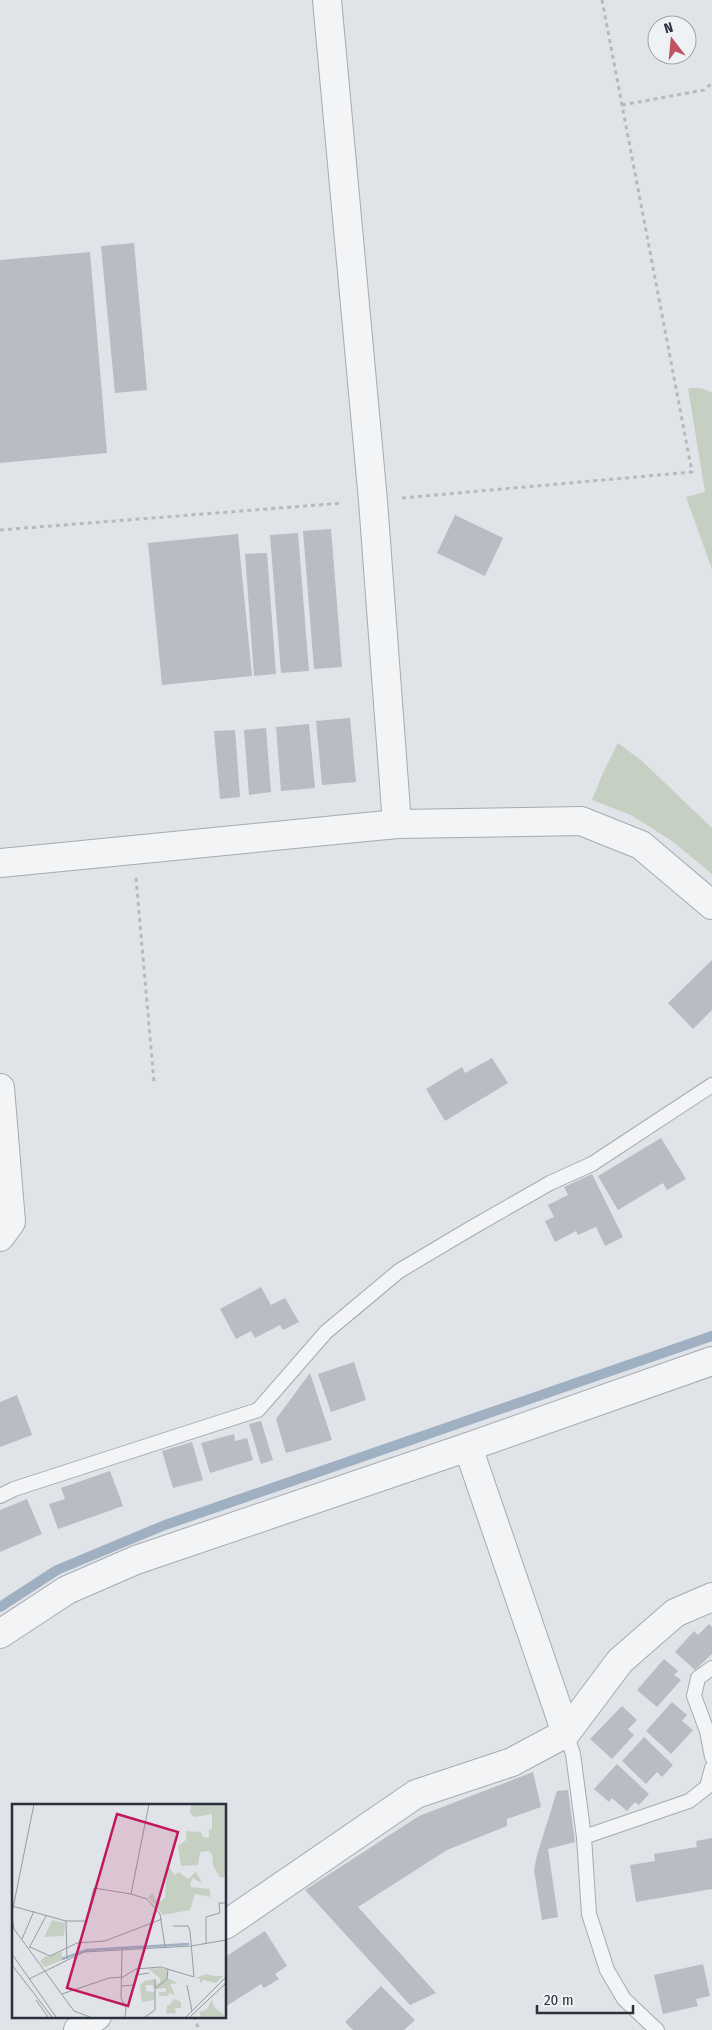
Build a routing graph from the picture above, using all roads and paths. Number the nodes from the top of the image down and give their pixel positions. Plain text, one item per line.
1 (327, 0) edge
2 (602, 0) edge
3 (712, 83) edge
4 (622, 106) junction
5 (373, 501) junction
6 (0, 530) edge
7 (397, 824) junction
8 (134, 850) junction
9 (0, 863) edge
10 (712, 904) edge
11 (154, 1082) dead end
12 (712, 1085) edge
13 (0, 1088) edge
14 (0, 1237) edge
15 (712, 1361) edge
16 (468, 1448) junction
17 (0, 1496) edge
18 (712, 1597) edge
19 (0, 1634) edge
20 (712, 1668) edge
21 (566, 1733) junction
22 (712, 1757) edge
23 (712, 1768) edge
24 (584, 1837) junction
25 (226, 1924) edge
26 (94, 2018) edge
27 (195, 2018) edge
28 (78, 2030) edge
29 (199, 2030) edge
30 (658, 2030) edge

1 - 5 street
2 - 4 path
3 - 4 path
4 - 5 path
5 - 6 path
5 - 7 street
7 - 8 street
7 - 10 street
8 - 9 street
8 - 11 path
12 - 17 lane
13 - 14 street
15 - 16 street
16 - 19 street
16 - 21 street
18 - 21 street
20 - 22 lane
21 - 24 lane
21 - 25 street
23 - 24 lane
24 - 30 lane
26 - 28 street
27 - 29 path

